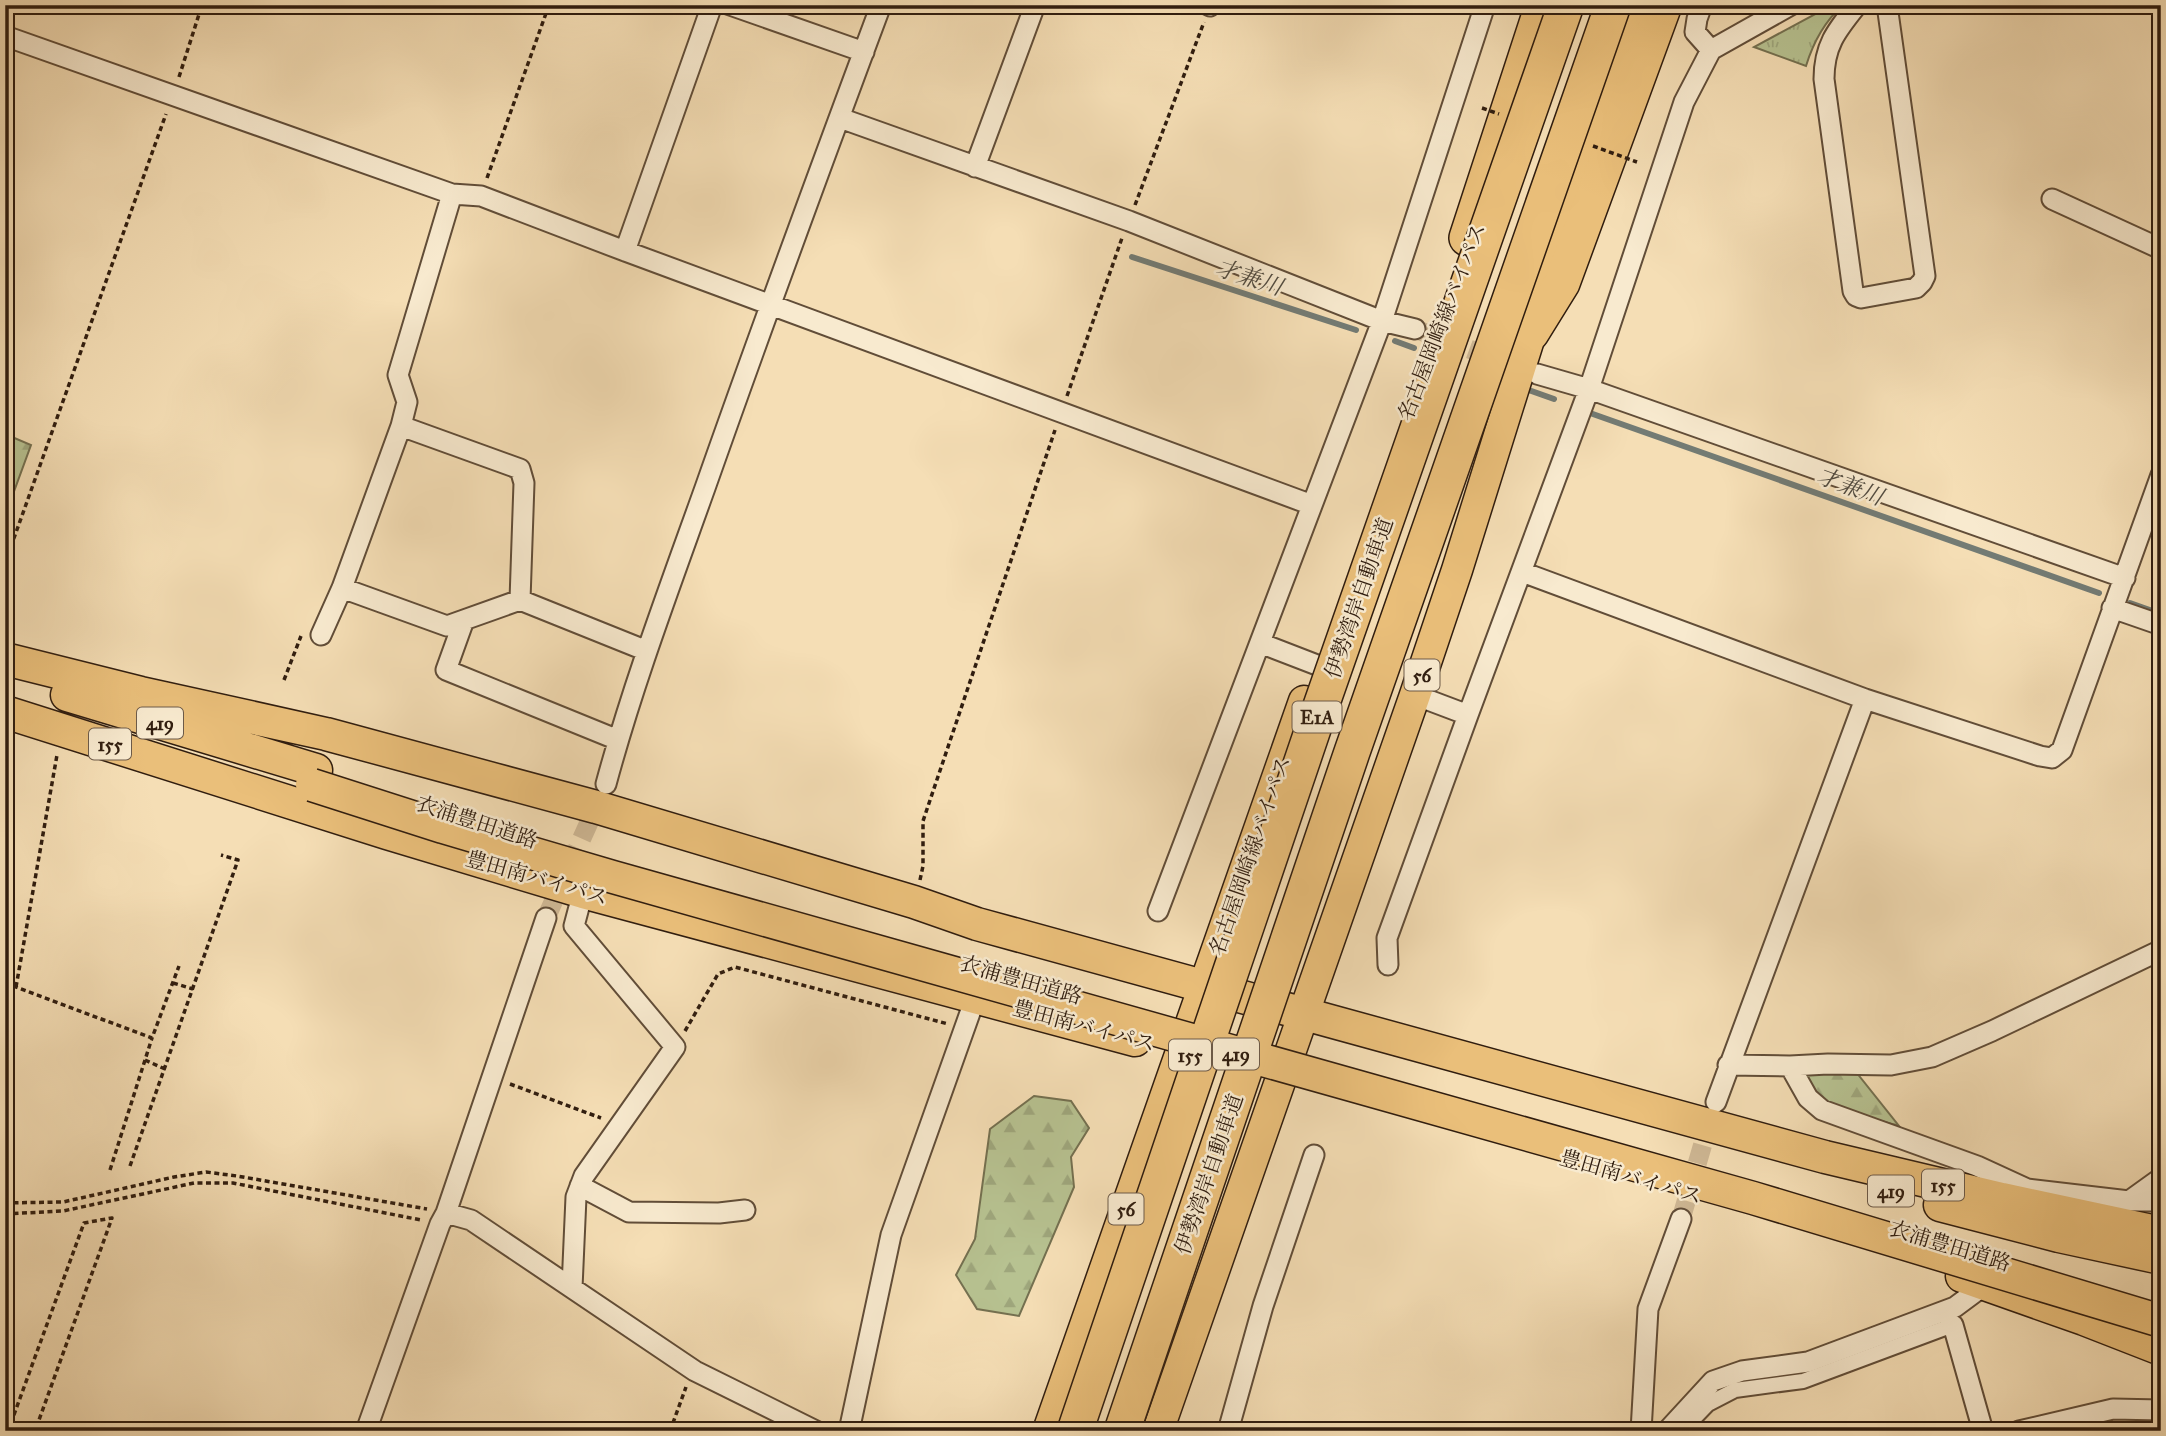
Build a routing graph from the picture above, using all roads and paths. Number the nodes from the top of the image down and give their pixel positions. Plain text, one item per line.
1 (202, 5) edge
2 (549, 5) edge
3 (712, 5) edge
4 (730, 5) edge
5 (881, 5) edge
6 (1035, 5) edge
7 (1485, 5) edge
8 (1566, 5) edge
9 (1613, 5) edge
10 (1639, 5) edge
11 (1654, 5) edge
12 (1664, 5) edge
13 (1702, 5) edge
14 (1791, 5) edge
15 (1857, 5) edge
16 (1887, 5) edge
17 (1209, 6) edge
18 (1544, 19) edge
19 (5, 36) edge
20 (1711, 50) junction
21 (864, 52) junction
22 (1624, 85) junction
23 (173, 95) junction
24 (840, 118) junction
25 (975, 167) junction
26 (452, 194) junction
27 (481, 196) junction
28 (2052, 199) dead end
29 (1129, 221) junction
30 (2161, 248) edge
31 (625, 251) junction
32 (769, 305) junction
33 (1382, 321) junction
34 (1427, 325) junction
35 (1531, 333) joint
36 (1537, 374) dead end
37 (1589, 389) junction
38 (1061, 413) junction
39 (401, 426) junction
40 (2161, 475) edge
41 (1312, 505) junction
42 (5, 563) edge
43 (1522, 572) junction
44 (2125, 578) junction
45 (342, 588) junction
46 (520, 600) junction
47 (2112, 608) junction
48 (464, 620) junction
49 (2161, 625) edge
50 (321, 635) dead end
51 (1260, 643) junction
52 (647, 651) junction
53 (5, 659) edge
54 (1317, 665) junction
55 (5, 675) edge
56 (5, 694) edge
57 (1415, 695) junction
58 (1865, 699) junction
59 (5, 712) edge
60 (1468, 715) junction
61 (62, 729) junction
62 (618, 740) junction
63 (314, 778) junction
64 (606, 784) tunnel mouth
65 (221, 855) dead end
66 (583, 892) junction
67 (914, 902) junction
68 (1158, 912) dead end
69 (545, 918) tunnel mouth
70 (2161, 950) edge
71 (1388, 965) dead end
72 (179, 966) dead end
73 (5, 983) edge
74 (173, 984) junction
75 (16, 987) junction
76 (1204, 987) junction
77 (193, 989) junction
78 (976, 996) junction
79 (1303, 1014) junction
80 (964, 1028) junction
81 (152, 1038) junction
82 (676, 1048) junction
83 (1181, 1053) junction
84 (145, 1060) junction
85 (1728, 1065) junction
86 (1790, 1066) junction
87 (165, 1069) junction
88 (492, 1077) junction
89 (1280, 1080) junction
90 (1716, 1102) tunnel mouth
91 (620, 1125) junction
92 (1727, 1130) junction
93 (1314, 1155) dead end
94 (130, 1166) dead end
95 (110, 1170) dead end
96 (2161, 1178) edge
97 (580, 1186) junction
98 (2129, 1201) junction
99 (2161, 1201) edge
100 (5, 1203) edge
101 (744, 1210) dead end
102 (446, 1213) junction
103 (1681, 1219) tunnel mouth
104 (1816, 1230) junction
105 (2161, 1233) edge
106 (2161, 1258) edge
107 (1986, 1284) junction
108 (572, 1288) junction
109 (1953, 1325) joint
110 (2158, 1326) edge
111 (695, 1371) junction
112 (2161, 1410) edge
113 (8, 1431) edge
114 (35, 1431) edge
115 (366, 1431) edge
116 (670, 1431) edge
117 (817, 1431) edge
118 (849, 1431) edge
119 (1048, 1431) edge
120 (1075, 1431) edge
121 (1122, 1431) edge
122 (1158, 1431) edge
123 (1228, 1431) edge
124 (1641, 1431) edge
125 (1667, 1431) edge
126 (1682, 1431) edge
127 (1983, 1431) edge
128 (2020, 1431) edge

1 - 23 path
2 - 27 path
3 - 31 street
4 - 21 street
5 - 21 street
6 - 25 street
7 - 33 street
8 - 120 highway, 伊勢湾岸自動車道 / E1A, bridge
9 - 121 highway, 伊勢湾岸自動車道 / E1A, bridge
10 - 22 main road
11 - 22 main road
12 - 22 highway
13 - 20 street
14 - 20 street
15 - 16 street
17 - 29 path
18 - 34 highway
19 - 23 street
20 - 37 street
21 - 24 street
22 - 35 highway
23 - 26 street
23 - 42 path
24 - 25 street
24 - 32 street
25 - 29 street
26 - 27 street
26 - 39 street
27 - 31 street
28 - 30 street
29 - 33 street
29 - 38 path
31 - 32 street
32 - 38 street
32 - 52 street
33 - 34 street
33 - 41 street
34 - 54 main road, 名古屋岡崎線バイパス / 56
35 - 57 main road, 56
36 - 37 street
37 - 43 street
37 - 44 street
38 - 41 street
38 - 67 path
39 - 45 street
39 - 46 street
40 - 44 street
41 - 51 street
43 - 58 street
43 - 60 street
44 - 47 street
45 - 48 street
45 - 50 street
46 - 48 street
46 - 52 street
47 - 49 street
47 - 58 street
48 - 62 street
51 - 54 street
51 - 68 street
52 - 62 street
53 - 67 highway, 155
54 - 76 main road, 名古屋岡崎線バイパス / 56
55 - 63 highway, 衣浦豊田道路 / 419
56 - 63 highway, 衣浦豊田道路 / 419
57 - 60 street
57 - 79 main road, 56
58 - 85 street
59 - 61 highway, 豊田南バイパス / 155
60 - 71 street
61 - 66 highway, 豊田南バイパス / 155
61 - 75 path
62 - 64 street
63 - 110 highway, 衣浦豊田道路 / 419, bridge
65 - 77 path
66 - 78 highway, 豊田南バイパス / 155
66 - 82 street
67 - 76 highway, 155
69 - 88 street
70 - 86 street
72 - 74 path
73 - 75 path
74 - 77 path
74 - 81 path
75 - 81 path
76 - 79 highway, 155
76 - 83 main road, 名古屋岡崎線バイパス / 56
77 - 87 path
78 - 80 street
78 - 83 highway, 豊田南バイパス / 155
79 - 89 main road, 56
79 - 92 highway, 155
80 - 82 path
80 - 118 street
81 - 84 path
82 - 91 street
83 - 89 highway, 豊田南バイパス / 155
83 - 119 main road, 名古屋岡崎線バイパス / 56
84 - 87 path
84 - 95 path
85 - 86 street
85 - 90 street
86 - 98 street
87 - 94 path
88 - 91 path
88 - 102 street
89 - 104 highway, 豊田南バイパス / 155
89 - 122 main road, 56
91 - 97 street
92 - 105 highway, 155
92 - 106 highway, 衣浦豊田道路 / 419
93 - 123 street
96 - 98 street
97 - 101 street
97 - 108 street
98 - 99 street
100 - 102 path
102 - 108 street
102 - 115 street
103 - 124 street
104 - 107 highway, 豊田南バイパス / 155
104 - 110 highway, 衣浦豊田道路
107 - 110 highway, 豊田南バイパス / 155
107 - 125 street
108 - 111 street
109 - 126 street
109 - 127 street
111 - 116 path
111 - 117 street
112 - 128 street
113 - 114 path

